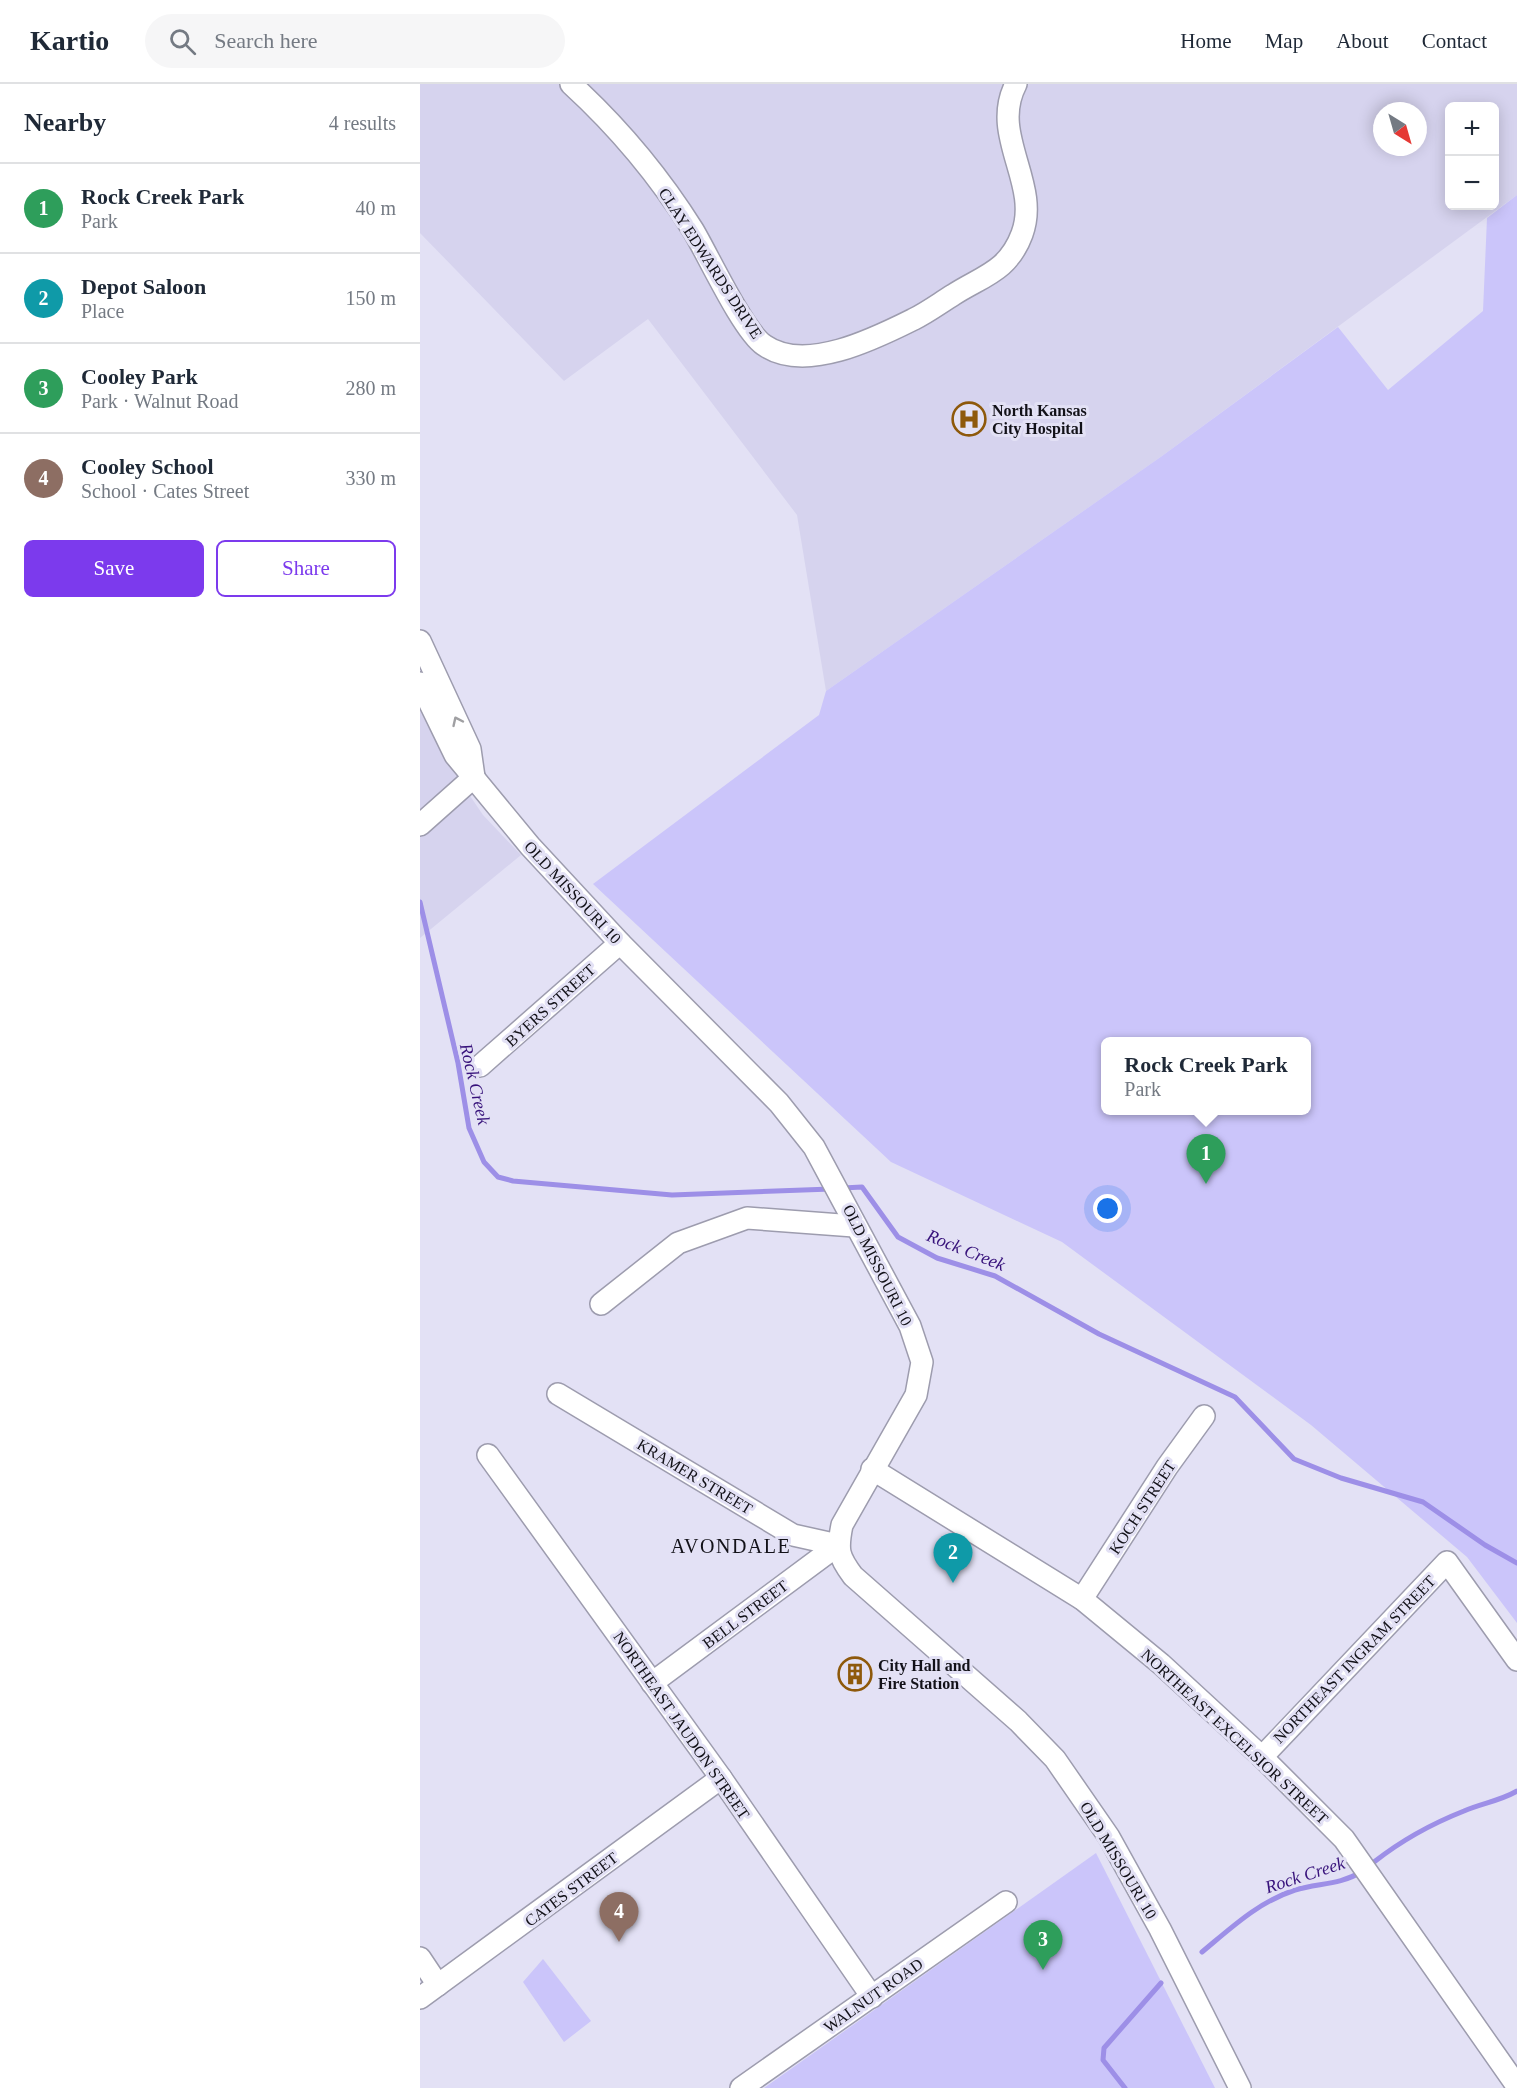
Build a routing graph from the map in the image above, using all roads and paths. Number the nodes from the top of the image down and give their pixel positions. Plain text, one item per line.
1 (571, 84) edge
2 (1016, 84) edge
3 (420, 641) edge
4 (420, 683) edge
5 (474, 777) junction
6 (420, 825) edge
7 (620, 943) junction
8 (480, 1066) dead end
9 (851, 1217) junction
10 (601, 1304) dead end
11 (558, 1394) dead end
12 (1204, 1416) dead end
13 (488, 1455) dead end
14 (873, 1469) junction
15 (838, 1545) junction
16 (1082, 1599) junction
17 (1517, 1660) edge
18 (652, 1683) junction
19 (1262, 1757) junction
20 (720, 1778) junction
21 (1006, 1902) dead end
22 (420, 1958) edge
23 (438, 1985) junction
24 (872, 1997) junction
25 (420, 1998) edge
26 (1514, 2074) edge
27 (741, 2088) edge
28 (1240, 2088) edge

1 - 2 street, CLAY EDWARDS DRIVE
5 -> 3 street
4 - 5 street, OLD MISSOURI 10
5 - 6 street
5 - 7 street, OLD MISSOURI 10
7 - 8 street, BYERS STREET
7 - 9 street, OLD MISSOURI 10
9 - 10 street
9 - 14 street, OLD MISSOURI 10
11 - 15 street, KRAMER STREET
12 - 16 street, KOCH STREET
13 - 18 street, NORTHEAST JAUDON STREET
14 - 15 street, OLD MISSOURI 10
14 - 16 street, NORTHEAST EXCELSIOR STREET
15 - 18 street, BELL STREET
15 - 28 street, OLD MISSOURI 10
16 - 19 street, NORTHEAST EXCELSIOR STREET
17 - 19 street, NORTHEAST INGRAM STREET
18 - 20 street, NORTHEAST JAUDON STREET
19 - 26 street, NORTHEAST EXCELSIOR STREET
20 - 23 street, CATES STREET
20 - 24 street, NORTHEAST JAUDON STREET
21 - 24 street, WALNUT ROAD
22 - 23 street
23 - 25 street, CATES STREET
24 - 27 street, WALNUT ROAD

